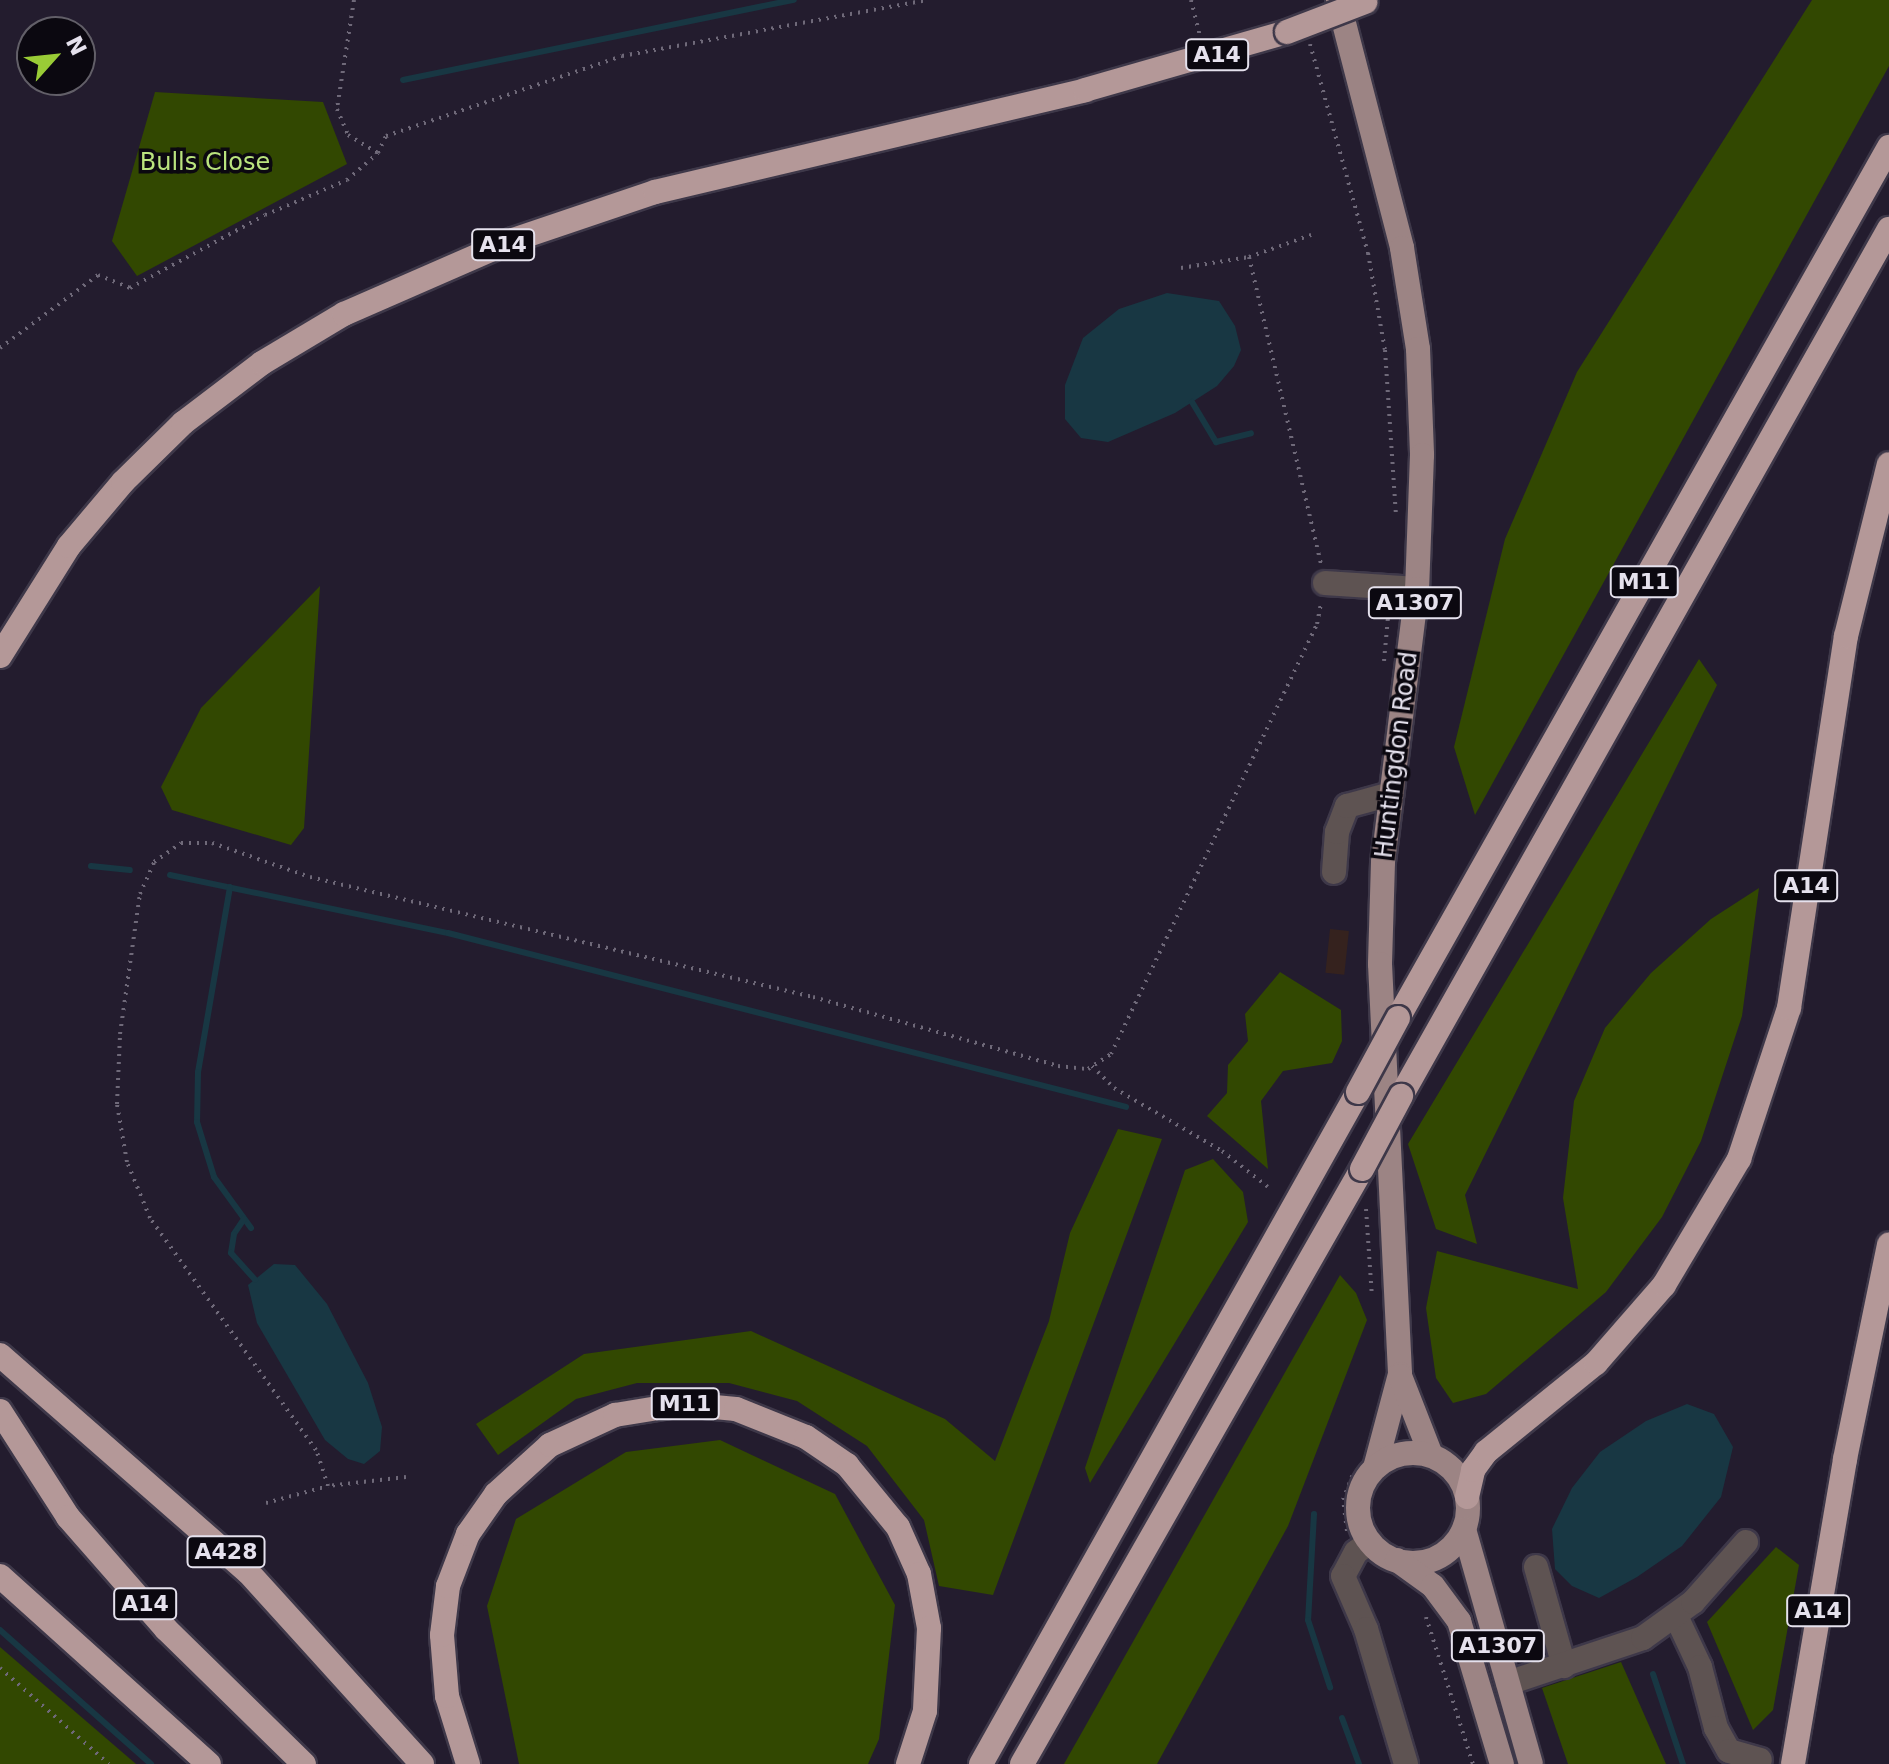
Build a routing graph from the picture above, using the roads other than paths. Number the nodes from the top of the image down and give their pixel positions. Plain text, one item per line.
1 (1338, 0) edge
2 (1367, 1) edge
3 (1889, 147) edge
4 (1889, 229) edge
5 (1889, 464) edge
6 (1325, 583) road end
7 (1417, 589) junction
8 (0, 656) edge
9 (1391, 794) junction
10 (1334, 872) dead end
11 (1889, 1244) edge
12 (0, 1355) edge
13 (1400, 1374) junction
14 (4, 1419) edge
15 (1431, 1455) junction
16 (1368, 1465) junction
17 (1467, 1497) junction
18 (1464, 1529) junction
19 (1746, 1542) dead end
20 (1363, 1547) junction
21 (1397, 1560) junction
22 (1536, 1567) dead end
23 (0, 1576) edge
24 (1676, 1616) junction
25 (1564, 1666) junction
26 (1508, 1683) junction
27 (1760, 1760) dead end
28 (209, 1764) edge
29 (304, 1764) edge
30 (422, 1764) edge
31 (468, 1764) edge
32 (908, 1764) edge
33 (981, 1764) edge
34 (1022, 1764) edge
35 (1406, 1764) edge
36 (1502, 1764) edge
37 (1531, 1764) edge
38 (1793, 1764) edge

1 - 7 main road, Huntingdon Road / A1307
2 - 8 highway, A14, bridge
3 - 33 highway, M11, bridge
4 - 34 highway, M11, bridge
5 - 17 highway, A14
6 - 7 lane
7 - 9 main road, Huntingdon Road / A1307
9 - 10 lane
9 - 13 main road, Huntingdon Road / A1307
11 - 38 highway, A14
12 - 30 highway, A428
13 - 15 main road, Huntingdon Road / A1307
13 - 16 main road, Huntingdon Road / A1307
14 - 29 highway, A14
15 - 16 main road
15 - 17 main road
16 - 20 main road
17 - 18 main road
18 - 21 main road
18 - 26 main road, A1307
19 - 24 lane
20 - 21 main road
20 - 35 lane
21 - 36 main road, A1307
22 - 25 lane
23 - 28 highway
24 - 25 lane
24 - 27 lane
25 - 26 lane
26 - 37 main road, A1307
31 - 32 highway, M11

